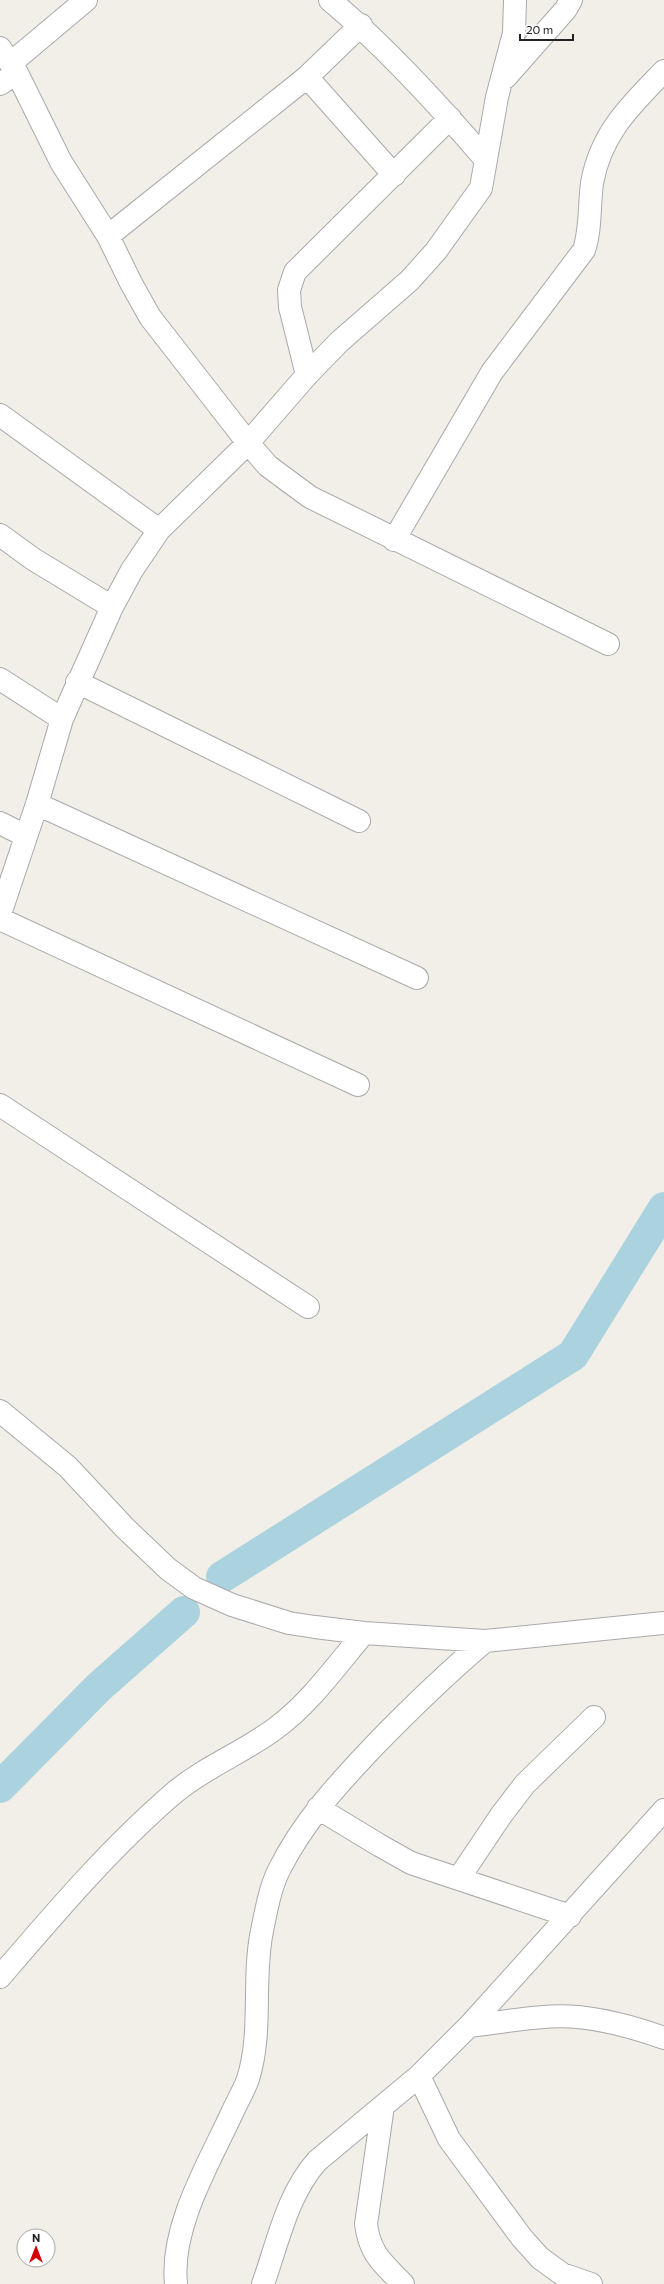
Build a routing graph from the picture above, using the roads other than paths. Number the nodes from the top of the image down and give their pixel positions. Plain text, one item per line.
1 (86, 0) edge
2 (330, 0) edge
3 (515, 0) edge
4 (571, 0) edge
5 (361, 25) junction
6 (7, 67) edge
7 (664, 71) edge
8 (307, 77) junction
9 (501, 84) junction
10 (450, 118) junction
11 (486, 160) junction
12 (394, 175) junction
13 (108, 236) junction
14 (307, 375) junction
15 (0, 415) edge
16 (248, 443) junction
17 (159, 530) junction
18 (0, 535) edge
19 (394, 540) junction
20 (112, 607) junction
21 (608, 644) dead end
22 (0, 679) edge
23 (77, 682) junction
24 (62, 720) junction
25 (37, 804) junction
26 (359, 821) dead end
27 (0, 823) edge
28 (24, 835) junction
29 (0, 914) edge
30 (0, 919) edge
31 (417, 978) dead end
32 (358, 1085) dead end
33 (0, 1105) edge
34 (308, 1306) dead end
35 (0, 1411) edge
36 (664, 1623) edge
37 (364, 1633) junction
38 (484, 1641) junction
39 (594, 1717) dead end
40 (318, 1808) junction
41 (664, 1810) edge
42 (459, 1878) junction
43 (570, 1916) junction
44 (0, 1976) edge
45 (469, 2026) junction
46 (664, 2038) edge
47 (419, 2076) junction
48 (383, 2106) junction
49 (264, 2283) edge
50 (176, 2284) edge
51 (403, 2284) edge
52 (591, 2284) edge

1 - 6 street
2 - 5 street
3 - 9 street
4 - 9 street
5 - 8 street
5 - 10 street
6 - 13 street
7 - 19 street
8 - 12 street
8 - 13 street
9 - 11 street
10 - 11 street
10 - 12 street
11 - 14 street
12 - 14 street
13 - 16 street
14 - 16 street
15 - 17 street
16 - 17 street
16 - 19 street
17 - 20 street
18 - 20 street
19 - 21 street
20 - 23 street
22 - 24 street
23 - 24 street
23 - 26 street
24 - 25 street
25 - 28 street
25 - 31 street
27 - 28 street
28 - 29 street
30 - 32 street
33 - 34 street
35 - 37 street
36 - 38 street
37 - 38 street
37 - 44 street
38 - 40 street
39 - 42 street
40 - 42 street
40 - 50 street
41 - 43 street
42 - 43 street
43 - 45 street
45 - 46 street
45 - 47 street
47 - 48 street
47 - 52 street
48 - 49 street
48 - 51 street

